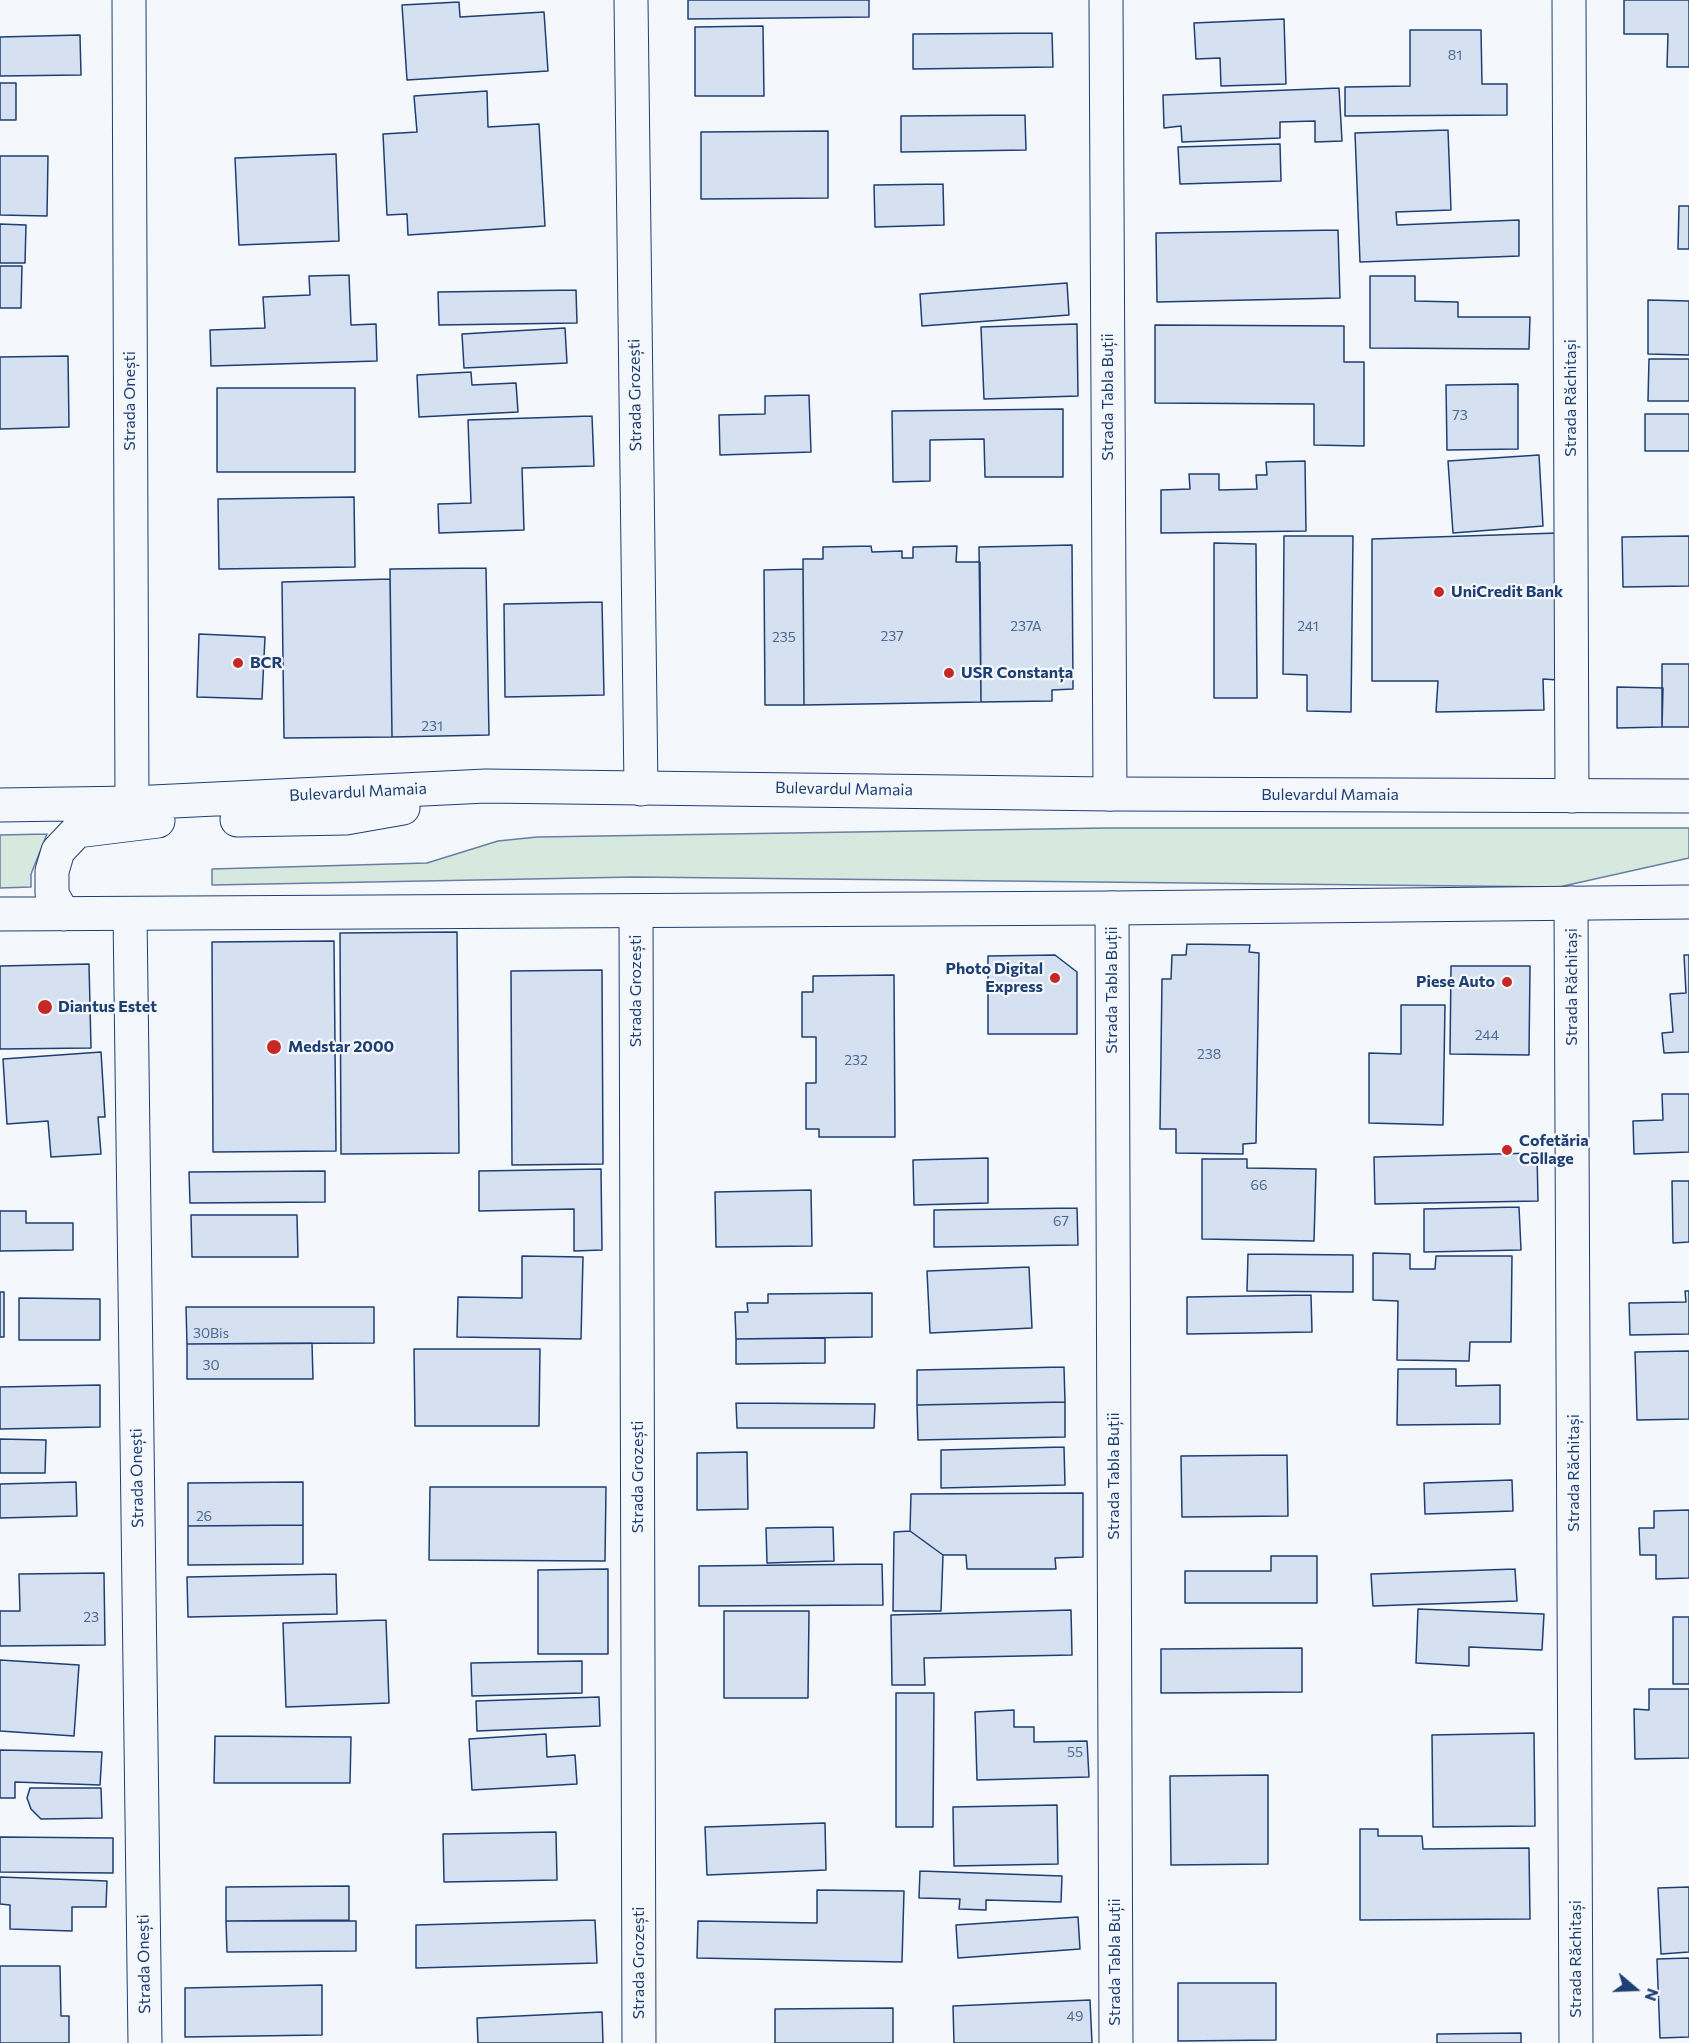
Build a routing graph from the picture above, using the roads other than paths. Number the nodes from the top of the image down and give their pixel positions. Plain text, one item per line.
1 (129, 0) edge
2 (631, 0) edge
3 (1106, 0) edge
4 (1569, 0) edge
5 (486, 786) junction
6 (641, 789) junction
7 (1110, 794) junction
8 (1572, 796) junction
9 (1689, 796) edge
10 (132, 803) junction
11 (0, 805) edge
12 (1689, 902) edge
13 (1571, 903) junction
14 (1112, 909) junction
15 (636, 911) junction
16 (0, 914) edge
17 (63, 914) junction
18 (130, 914) junction
19 (145, 2043) edge
20 (639, 2043) edge
21 (1116, 2043) edge
22 (1576, 2043) edge

1 - 10 street, Strada Onești
2 - 6 street, Strada Grozești
3 - 7 street, Strada Tabla Buții
4 - 8 street, Strada Răchitași
5 - 6 street, Bulevardul Mamaia
5 - 10 street, Bulevardul Mamaia
5 - 17 street
6 - 7 street, Bulevardul Mamaia
7 - 8 street, Bulevardul Mamaia
8 - 9 street, Bulevardul Mamaia
10 - 11 street, Bulevardul Mamaia
12 - 13 street
13 - 14 street
13 - 22 street, Strada Răchitași
14 - 15 street
14 - 21 street, Strada Tabla Buții
15 - 18 street
15 - 20 street, Strada Grozești
16 - 17 street
17 - 18 street
18 - 19 street, Strada Onești

